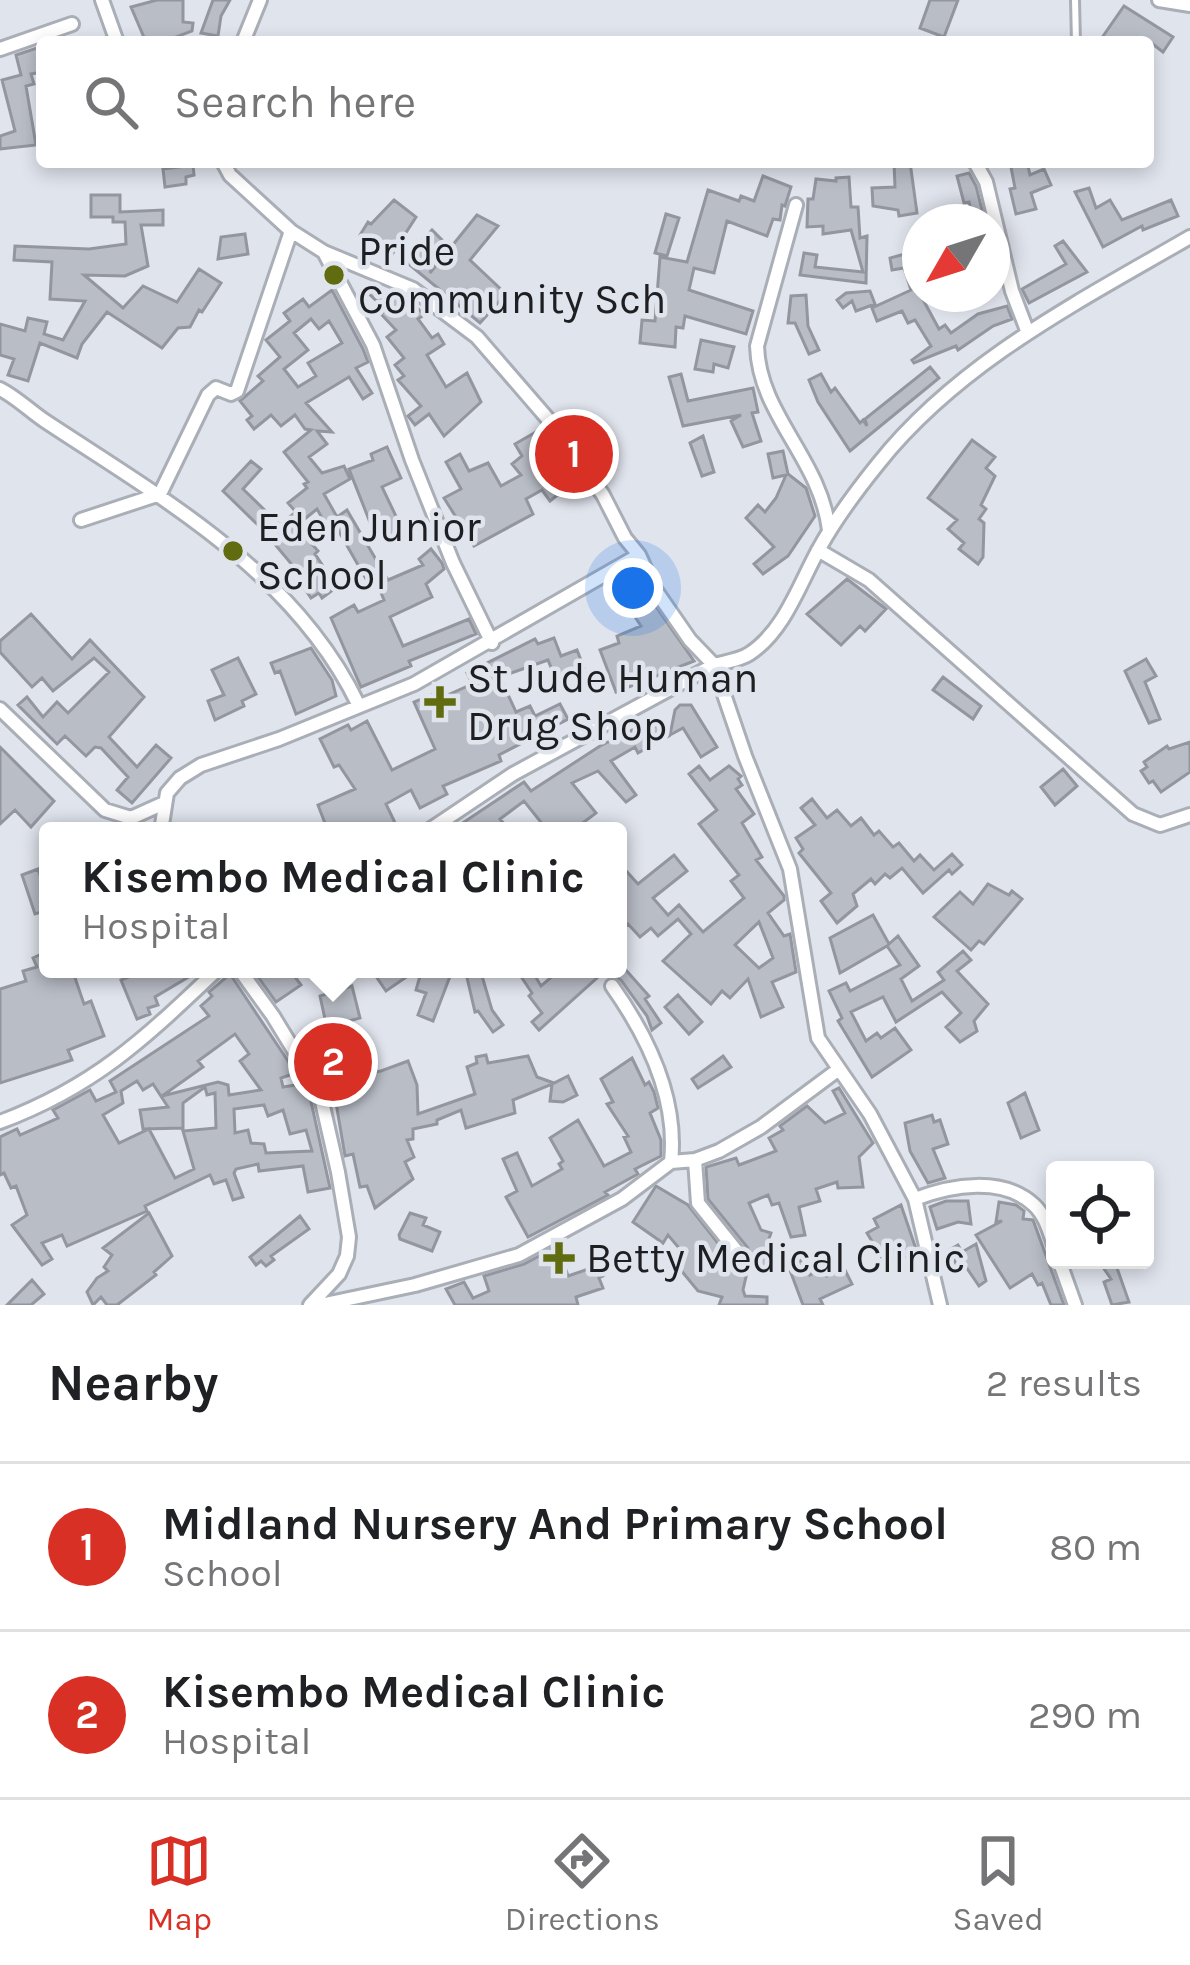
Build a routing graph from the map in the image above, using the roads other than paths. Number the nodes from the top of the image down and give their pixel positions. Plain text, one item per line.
1 (102, 0) edge
2 (260, 0) edge
3 (1075, 0) edge
4 (1159, 0) edge
5 (1190, 5) edge
6 (72, 25) dead end
7 (39, 36) edge
8 (115, 36) edge
9 (245, 36) edge
10 (1076, 36) edge
11 (36, 37) edge
12 (0, 49) edge
13 (226, 168) edge
14 (978, 168) edge
15 (796, 205) dead end
16 (291, 231) junction
17 (1190, 237) edge
18 (324, 253) junction
19 (1028, 333) junction
20 (0, 388) edge
21 (160, 494) junction
22 (81, 520) dead end
23 (829, 531) junction
24 (818, 550) junction
25 (639, 555) junction
26 (492, 643) junction
27 (714, 665) junction
28 (358, 704) junction
29 (0, 710) edge
30 (162, 805) junction
31 (1190, 815) edge
32 (161, 822) edge
33 (441, 822) edge
34 (209, 978) edge
35 (245, 978) edge
36 (612, 986) dead end
37 (839, 1070) junction
38 (0, 1122) edge
39 (695, 1160) junction
40 (671, 1162) junction
41 (915, 1199) junction
42 (1046, 1221) edge
43 (739, 1254) dead end
44 (1062, 1269) edge
45 (310, 1305) edge
46 (320, 1305) edge
47 (940, 1305) edge
48 (1075, 1305) edge

1 - 8 street
2 - 9 street
3 - 10 lane
4 - 5 street
6 - 7 street
11 - 12 street
13 - 16 street
14 - 19 street
15 - 23 street
16 - 18 street
16 - 21 street
17 - 19 street
18 - 25 street
18 - 26 street
19 - 23 street
20 - 21 street
21 - 22 street
21 - 28 street
23 - 24 street
24 - 27 street
24 - 31 street
25 - 26 street
25 - 27 street
26 - 28 street
27 - 33 street
27 - 37 street
28 - 30 street
29 - 30 street
30 - 32 street
34 - 38 street
35 - 45 street
36 - 40 street
37 - 39 street
37 - 41 street
39 - 40 street
39 - 43 street
40 - 46 street
41 - 42 street
41 - 47 street
44 - 48 street

